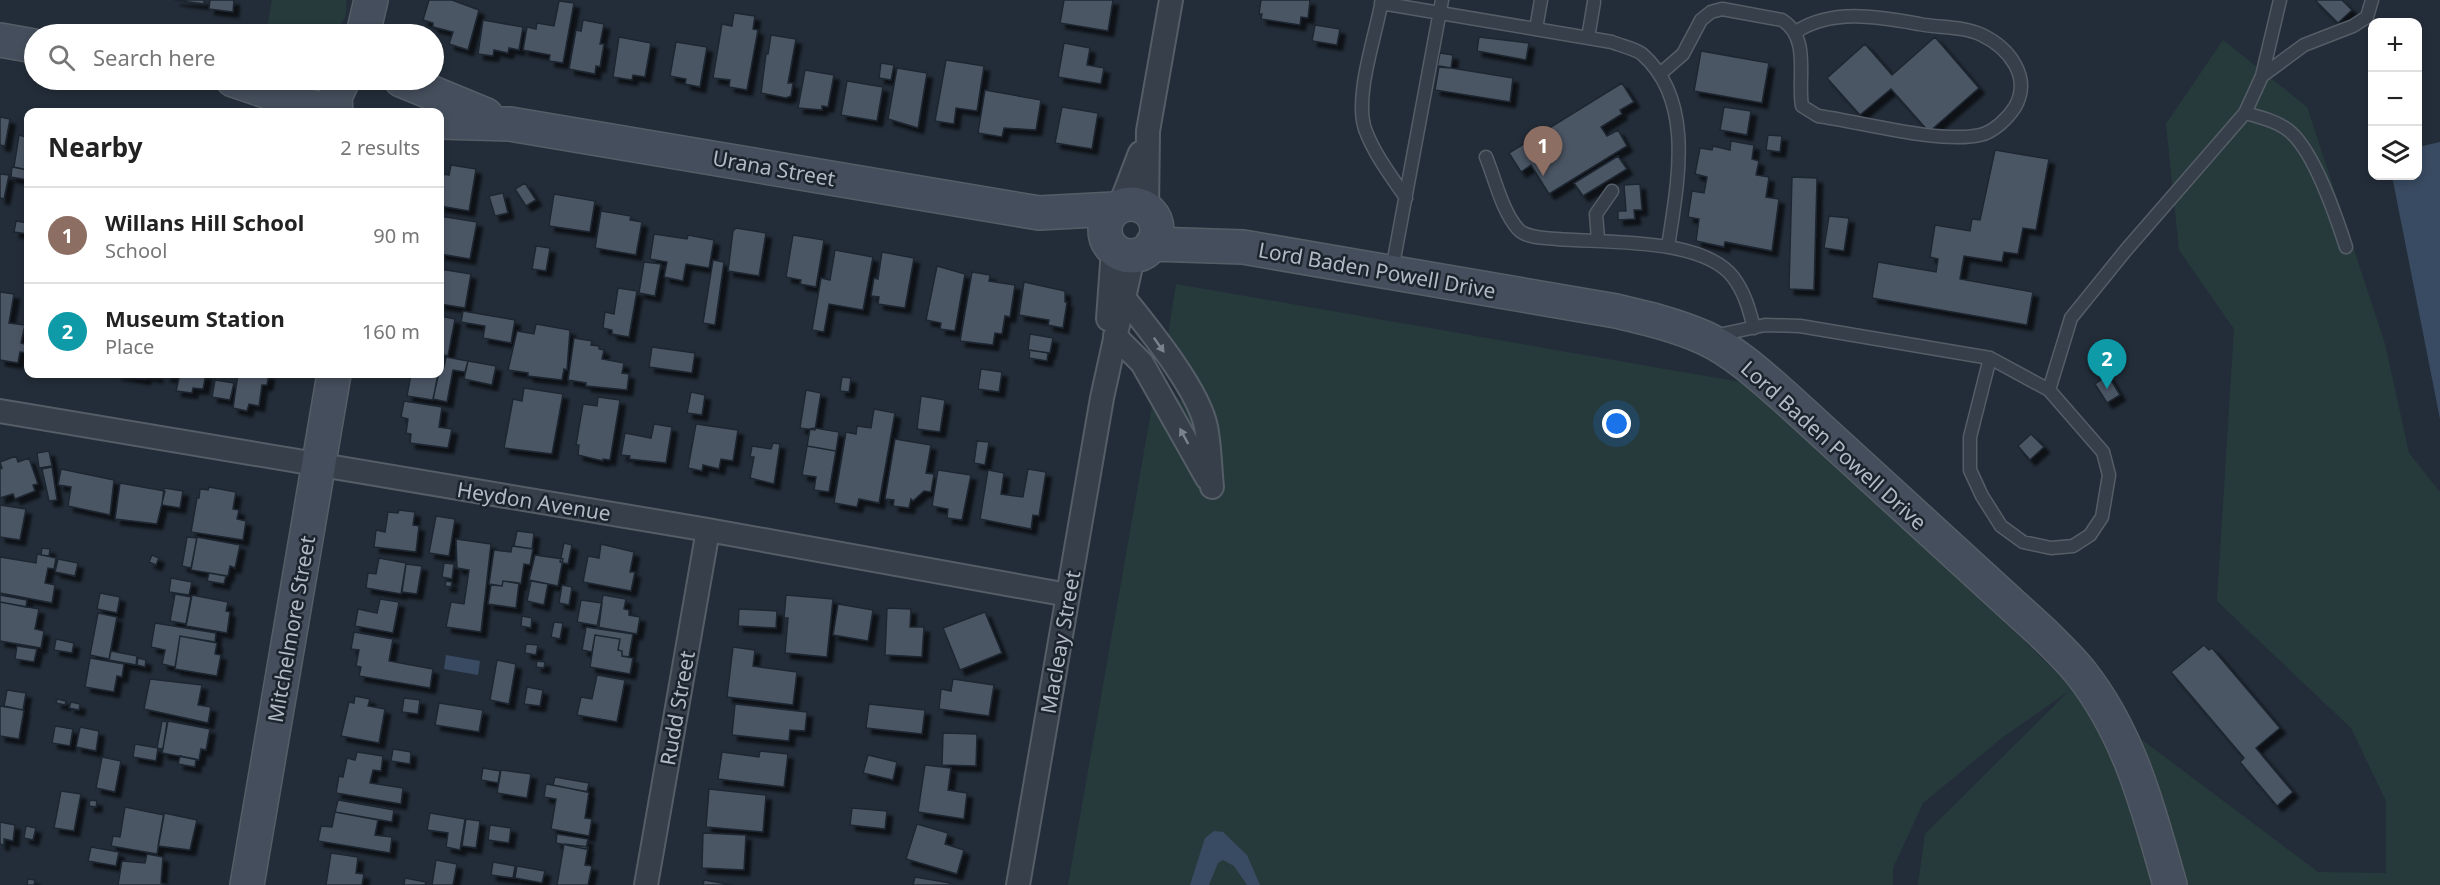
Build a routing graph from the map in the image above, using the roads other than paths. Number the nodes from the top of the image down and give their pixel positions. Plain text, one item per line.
1 (371, 0) edge
2 (380, 0) edge
3 (1170, 0) edge
4 (1442, 0) edge
5 (1541, 0) edge
6 (2280, 0) edge
7 (2372, 0) edge
8 (1381, 1) edge
9 (1594, 2) dead end
10 (1439, 13) junction
11 (365, 24) edge
12 (384, 24) edge
13 (1536, 29) junction
14 (1796, 32) junction
15 (1588, 38) junction
16 (0, 40) edge
17 (24, 44) edge
18 (1660, 74) junction
19 (2262, 76) junction
20 (265, 90) edge
21 (338, 90) edge
22 (404, 90) edge
23 (425, 90) edge
24 (316, 108) edge
25 (336, 108) edge
26 (407, 108) edge
27 (2245, 113) junction
28 (444, 122) edge
29 (510, 124) junction
30 (1486, 157) dead end
31 (1612, 191) dead end
32 (1406, 198) junction
33 (1130, 228) junction
34 (1598, 239) junction
35 (2346, 246) dead end
36 (1668, 247) junction
37 (1392, 273) junction
38 (1124, 298) junction
39 (1754, 328) junction
40 (1115, 336) junction
41 (1706, 338) junction
42 (1990, 358) junction
43 (333, 378) edge
44 (2049, 390) junction
45 (1102, 398) junction
46 (0, 411) edge
47 (319, 465) junction
48 (708, 530) junction
49 (1068, 595) junction
50 (247, 885) edge
51 (646, 885) edge
52 (1018, 885) edge
53 (2170, 885) edge

1 - 11 street
2 - 12 street
3 - 33 street, Macleay Street
4 - 10 lane
5 - 13 lane
6 - 19 lane
7 - 19 lane
8 - 10 lane
8 - 32 lane
9 - 15 lane
10 - 13 lane
10 - 32 lane
13 - 15 lane
14 - 14 lane
14 - 18 lane
15 - 18 lane
16 - 17 street
18 - 36 lane
19 - 27 lane
20 - 24 street
21 - 25 street
22 - 26 street
23 - 29 street, Urana Street
27 - 35 lane
27 - 44 lane
28 - 29 street, Urana Street
29 - 33 street, Urana Street
30 - 34 lane
31 - 34 lane
32 - 37 lane
33 - 37 street, Lord Baden Powell Drive
33 - 38 street, Macleay Street
33 - 45 street, Macleay Street
34 - 36 lane
36 - 39 lane
37 - 41 street, Lord Baden Powell Drive
38 - 40 street, Macleay Street
38 -> 40 street
39 - 41 lane
39 - 42 lane
40 - 45 street, Macleay Street
41 - 53 street, Lord Baden Powell Drive
42 - 44 lane
42 - 44 lane
43 - 47 street, Mitchelmore Street
45 - 49 street, Macleay Street
46 - 47 street, Heydon Avenue
47 - 48 street, Heydon Avenue
47 - 50 street, Mitchelmore Street
48 - 49 street, Heydon Avenue
48 - 51 street, Rudd Street
49 - 52 street, Macleay Street

